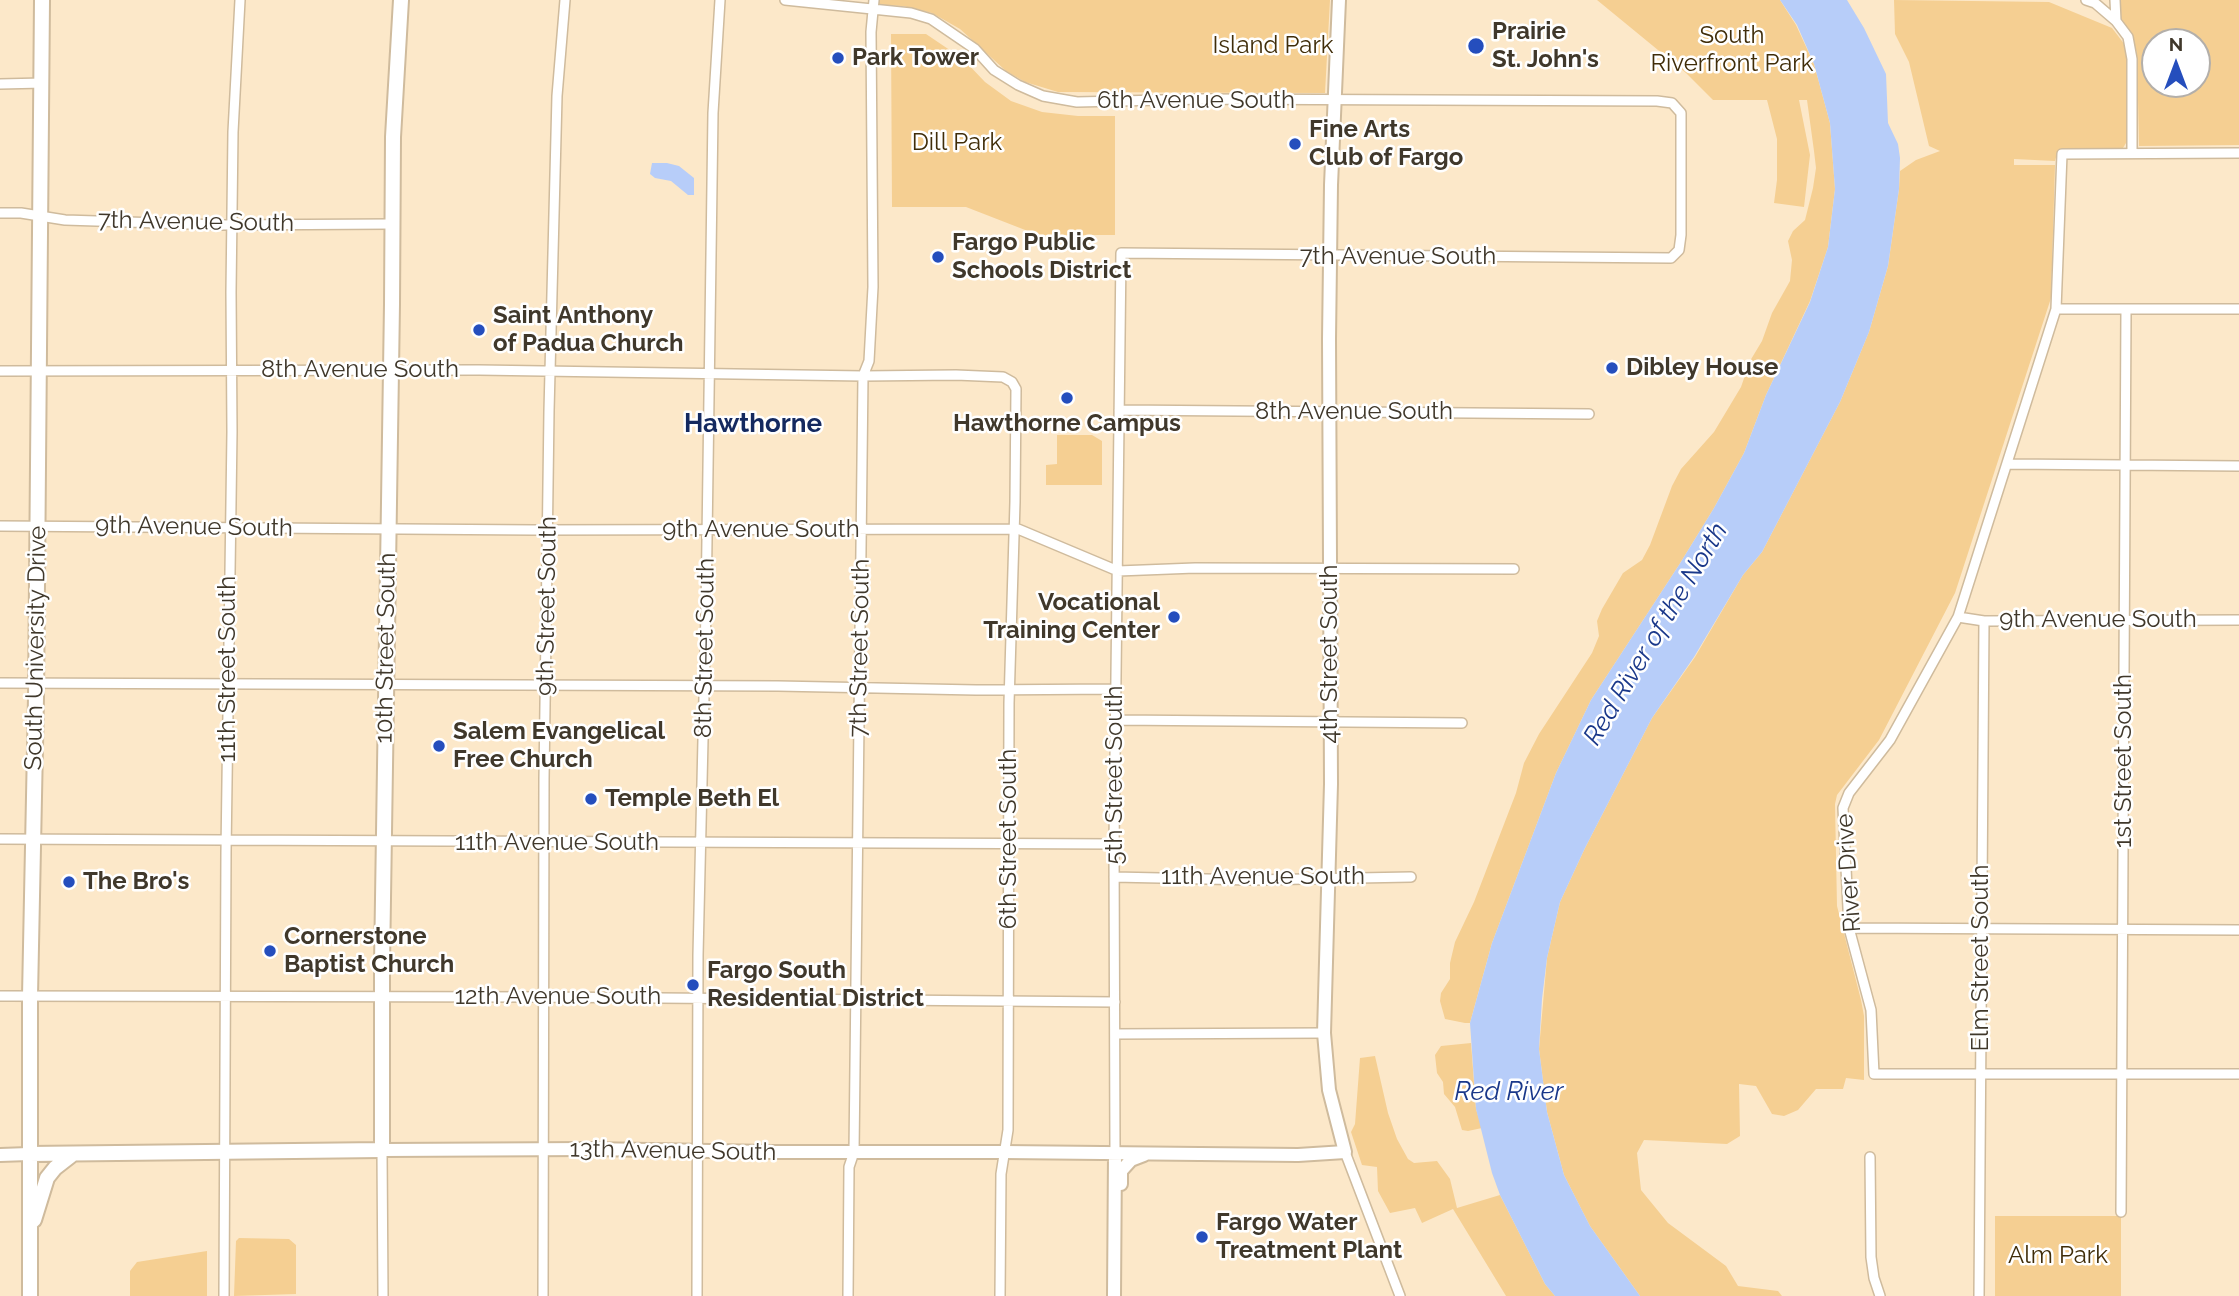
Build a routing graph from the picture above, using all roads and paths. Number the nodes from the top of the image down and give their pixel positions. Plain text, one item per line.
1 (42, 0) edge
2 (240, 0) edge
3 (401, 0) edge
4 (565, 0) edge
5 (720, 0) edge
6 (785, 0) edge
7 (1339, 0) edge
8 (2087, 0) edge
9 (2115, 0) edge
10 (873, 5) edge
11 (2116, 21) junction
12 (43, 83) junction
13 (0, 84) edge
14 (1335, 100) junction
15 (2132, 153) junction
16 (2239, 153) edge
17 (0, 213) edge
18 (41, 216) junction
19 (392, 224) junction
20 (232, 225) junction
21 (1121, 253) joint
22 (1674, 255) joint
23 (1330, 257) junction
24 (2056, 309) junction
25 (2239, 309) edge
26 (2126, 310) junction
27 (231, 370) junction
28 (391, 370) junction
29 (0, 371) edge
30 (38, 371) junction
31 (550, 371) junction
32 (709, 373) junction
33 (863, 376) junction
34 (1012, 382) joint
35 (1119, 410) junction
36 (1329, 412) junction
37 (1589, 414) dead end
38 (2008, 464) junction
39 (2125, 465) junction
40 (2239, 466) edge
41 (38, 525) junction
42 (0, 526) edge
43 (230, 527) junction
44 (388, 529) junction
45 (1015, 529) junction
46 (548, 530) junction
47 (707, 530) junction
48 (862, 530) junction
49 (1329, 569) junction
50 (1514, 569) dead end
51 (1118, 570) junction
52 (1958, 617) junction
53 (2125, 620) junction
54 (1984, 621) junction
55 (2239, 621) edge
56 (0, 683) edge
57 (36, 683) junction
58 (229, 684) junction
59 (386, 685) junction
60 (546, 685) junction
61 (704, 685) junction
62 (859, 688) junction
63 (1116, 689) junction
64 (1009, 690) junction
65 (1116, 720) junction
66 (1330, 723) junction
67 (1462, 723) dead end
68 (0, 839) edge
69 (34, 839) junction
70 (226, 840) junction
71 (384, 842) junction
72 (544, 843) junction
73 (857, 843) junction
74 (701, 844) junction
75 (1009, 844) junction
76 (1114, 844) junction
77 (1114, 877) junction
78 (1411, 877) dead end
79 (1328, 878) junction
80 (1849, 928) junction
81 (1981, 929) junction
82 (2123, 930) junction
83 (2239, 930) edge
84 (0, 996) edge
85 (30, 996) junction
86 (225, 996) junction
87 (382, 997) junction
88 (545, 997) junction
89 (698, 998) junction
90 (855, 1000) junction
91 (1009, 1001) junction
92 (1115, 1002) junction
93 (1324, 1033) junction
94 (1115, 1034) junction
95 (1980, 1074) junction
96 (2122, 1074) junction
97 (2239, 1074) edge
98 (544, 1149) junction
99 (382, 1150) junction
100 (698, 1151) junction
101 (225, 1152) junction
102 (854, 1152) junction
103 (1004, 1152) junction
104 (1345, 1152) junction
105 (29, 1154) junction
106 (73, 1154) junction
107 (1115, 1154) junction
108 (1146, 1154) junction
109 (0, 1155) edge
110 (1870, 1157) dead end
111 (2121, 1212) dead end
112 (30, 1228) junction
113 (1115, 1236) junction
114 (30, 1296) edge
115 (224, 1296) edge
116 (383, 1296) edge
117 (543, 1296) edge
118 (697, 1296) edge
119 (848, 1296) edge
120 (1000, 1296) edge
121 (1114, 1296) edge
122 (1400, 1296) edge
123 (1880, 1296) edge
124 (1979, 1296) edge

1 - 12 main road, South University Drive
2 - 20 street, 11th Street South
3 - 19 main road, 10th Street South
4 - 31 street, 9th Street South
5 - 32 street, 8th Street South
6 - 10 street, 6th Avenue South
7 - 14 street, 4th Street South
8 - 11 street
9 - 11 street
10 - 14 street, 6th Avenue South
10 - 33 street, 7th Street South
11 - 15 street
12 - 13 street
12 - 18 main road, South University Drive
14 - 22 street, 6th Avenue South
14 - 23 street, 4th Street South
15 - 16 street
15 - 24 street
17 - 18 street, 7th Avenue South
18 - 20 street, 7th Avenue South
18 - 30 main road, South University Drive
19 - 20 street, 7th Avenue South
19 - 28 main road, 10th Street South
20 - 27 street, 11th Street South
21 - 23 street, 7th Avenue South
21 - 35 street, 5th Street South
22 - 23 street, 7th Avenue South
23 - 36 street, 4th Street South
24 - 26 street
24 - 38 street
25 - 26 street
26 - 39 street, 1st Street South
27 - 28 street, 8th Avenue South
27 - 30 street, 8th Avenue South
27 - 43 street, 11th Street South
28 - 31 street, 8th Avenue South
28 - 44 main road, 10th Street South
29 - 30 street, 8th Avenue South
30 - 41 main road, South University Drive
31 - 32 street, 8th Avenue South
31 - 46 street, 9th Street South
32 - 33 street, 8th Avenue South
32 - 47 street, 8th Street South
33 - 34 street, 8th Avenue South
33 - 48 street, 7th Street South
34 - 45 street, 6th Street South
35 - 36 street, 8th Avenue South
35 - 51 street, 5th Street South
36 - 37 street, 8th Avenue South
36 - 49 street, 4th Street South
38 - 39 street
38 - 52 street
39 - 40 street
39 - 53 street, 1st Street South
41 - 42 street, 9th Avenue South
41 - 43 street, 9th Avenue South
41 - 57 main road, South University Drive
43 - 44 street, 9th Avenue South
43 - 58 street, 11th Street South
44 - 46 street, 9th Avenue South
44 - 59 main road, 10th Street South
45 - 48 street, 9th Avenue South
45 - 51 street, 9th Avenue South
45 - 64 street, 6th Street South
46 - 47 street, 9th Avenue South
46 - 60 street, 9th Street South
47 - 48 street, 9th Avenue South
47 - 61 street, 8th Street South
48 - 62 street, 7th Street South
49 - 50 street, 9th Avenue South
49 - 51 street, 9th Avenue South
49 - 66 street, 4th Street South
51 - 63 street, 5th Street South
52 - 54 street, 9th Avenue South
52 - 80 street, River Drive
53 - 54 street, 9th Avenue South
53 - 55 street, 9th Avenue South
53 - 82 street, 1st Street South
54 - 81 street, Elm Street South
56 - 57 street
57 - 58 street
57 - 69 main road, South University Drive
58 - 59 street
58 - 70 street, 11th Street South
59 - 60 street
59 - 71 main road, 10th Street South
60 - 61 street
60 - 72 street, 9th Street South
61 - 62 street
61 - 74 street, 8th Street South
62 - 64 street
62 - 73 street, 7th Street South
63 - 64 street
63 - 65 street, 5th Street South
64 - 75 street, 6th Street South
65 - 66 street
65 - 76 street, 5th Street South
66 - 67 street
66 - 79 street, 4th Street South
68 - 69 street, 11th Avenue South
69 - 70 street, 11th Avenue South
69 - 85 main road, South University Drive
70 - 71 street, 11th Avenue South
70 - 86 street, 11th Street South
71 - 72 street, 11th Avenue South
71 - 87 main road, 10th Street South
72 - 74 street, 11th Avenue South
72 - 88 street, 9th Street South
73 - 74 street, 11th Avenue South
73 - 75 street, 11th Avenue South
73 - 90 street, 7th Street South
74 - 89 street, 8th Street South
75 - 76 street, 11th Avenue South
75 - 91 street, 6th Street South
76 - 77 street, 5th Street South
77 - 79 street, 11th Avenue South
77 - 92 street, 5th Street South
78 - 79 street, 11th Avenue South
79 - 93 street, 4th Street South
80 - 81 street
80 - 95 street, River Drive
81 - 82 street
81 - 95 street, Elm Street South
82 - 83 street
82 - 96 street, 1st Street South
84 - 85 street, 12th Avenue South
85 - 86 street, 12th Avenue South
85 - 105 main road, South University Drive
86 - 87 street, 12th Avenue South
86 - 101 street, 11th Street South
87 - 88 street, 12th Avenue South
87 - 99 main road, 10th Street South
88 - 89 street, 12th Avenue South
88 - 98 street, 9th Street South
89 - 90 street, 12th Avenue South
89 - 100 street, 8th Street South
90 - 91 street, 12th Avenue South
90 - 102 street, 7th Street South
91 - 92 street, 12th Avenue South
91 - 103 street, 6th Street South
92 - 94 street, 5th Street South
93 - 94 street
93 - 104 street, 4th Street South
94 - 107 street, 5th Street South
95 - 96 street
95 - 124 street, Elm Street South
96 - 97 street
96 - 111 street, 1st Street South
98 - 99 street, 13th Avenue South
98 - 100 street, 13th Avenue South
98 - 117 street, 9th Street South
99 - 101 main road, 13th Avenue South
99 - 116 street, 10th Street South
100 - 102 street, 13th Avenue South
100 - 118 street, 8th Street South
101 - 106 main road, 13th Avenue South
101 - 115 street, 11th Street South
102 - 103 street, 13th Avenue South
102 - 119 street, 7th Street South
103 - 107 street, 13th Avenue South
103 - 120 street, 6th Street South
104 - 108 street, 13th Avenue South
104 - 122 street, 4th Street South
105 - 106 main road, 13th Avenue South
105 - 109 street, 13th Avenue South
105 - 112 main road, South University Drive
106 - 112 main road
107 - 108 street, 13th Avenue South
107 - 113 street, 5th Street South
108 - 113 street
110 - 123 street
112 - 114 main road, South University Drive
113 - 121 street, 5th Street South

